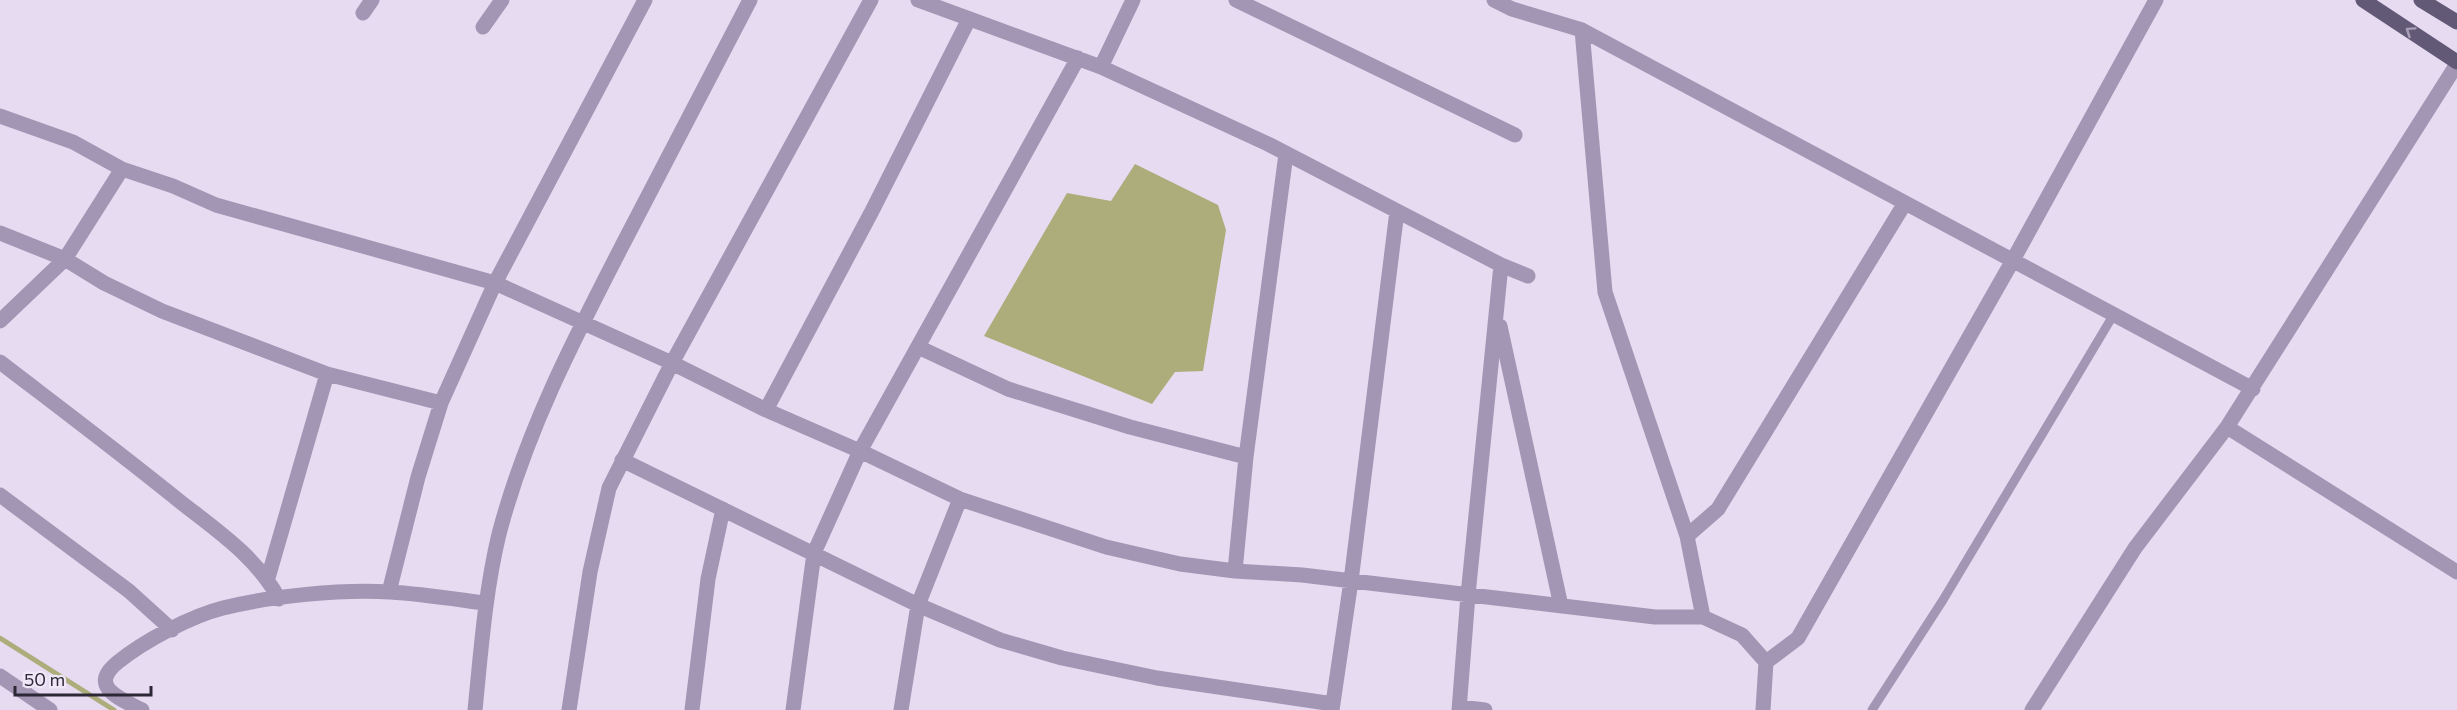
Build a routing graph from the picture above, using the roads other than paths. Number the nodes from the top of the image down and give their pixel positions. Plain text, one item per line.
1 (372, 0) edge
2 (502, 0) edge
3 (645, 0) edge
4 (750, 0) edge
5 (871, 0) edge
6 (918, 0) edge
7 (1133, 0) edge
8 (1236, 0) edge
9 (1494, 0) edge
10 (2156, 0) edge
11 (2363, 0) edge
12 (2421, 0) edge
13 (363, 13) dead end
14 (969, 19) junction
15 (2457, 22) edge
16 (483, 27) dead end
17 (1582, 30) junction
18 (1078, 58) junction
19 (2457, 63) edge
20 (1101, 67) junction
21 (0, 116) edge
22 (1515, 135) dead end
23 (1286, 154) junction
24 (122, 169) junction
25 (1905, 203) junction
26 (1397, 211) junction
27 (0, 233) edge
28 (65, 259) junction
29 (2013, 260) junction
30 (1501, 265) junction
31 (1528, 276) dead end
32 (495, 283) junction
33 (1497, 311) junction
34 (2114, 314) junction
35 (0, 321) edge
36 (582, 323) junction
37 (918, 347) junction
38 (0, 362) edge
39 (672, 363) junction
40 (327, 374) junction
41 (2253, 389) junction
42 (441, 403) junction
43 (766, 410) junction
44 (2227, 427) junction
45 (860, 451) junction
46 (1246, 457) junction
47 (622, 460) junction
48 (0, 495) edge
49 (960, 499) junction
50 (723, 509) junction
51 (1687, 536) junction
52 (814, 553) junction
53 (1235, 571) junction
54 (2457, 572) edge
55 (268, 578) junction
56 (1351, 581) junction
57 (389, 592) junction
58 (1468, 595) junction
59 (279, 598) junction
60 (485, 603) junction
61 (918, 605) junction
62 (1562, 606) junction
63 (1703, 617) junction
64 (172, 630) junction
65 (1766, 662) junction
66 (0, 676) edge
67 (1332, 707) edge
68 (1459, 708) edge
69 (50, 710) edge
70 (142, 710) edge
71 (475, 710) edge
72 (569, 710) edge
73 (692, 710) edge
74 (793, 710) edge
75 (901, 710) edge
76 (1485, 710) edge
77 (1763, 710) edge
78 (1872, 710) edge
79 (2032, 710) edge

1 - 13 street
2 - 16 street
3 - 32 street
4 - 36 street
5 - 39 street
6 - 14 street
7 - 20 street
8 - 22 street
9 - 17 street
10 - 29 street
19 -> 11 main road
12 - 15 main road
14 - 18 street
14 - 43 street
17 - 25 street
17 - 51 street
18 - 20 street
18 - 37 street
19 - 41 street
20 - 23 street
21 - 24 street
23 - 26 street
23 - 46 street
24 - 28 street
24 - 32 street
25 - 29 street
25 - 51 street
26 - 30 street
26 - 56 street
27 - 28 street
28 - 35 street
28 - 40 street
29 - 34 street
29 - 65 street
30 - 31 street
30 - 33 street
32 - 36 street
32 - 42 street
33 - 58 street
33 - 62 street
34 - 41 street
34 - 78 lane
36 - 39 street
36 - 60 street
37 - 45 street
37 - 46 street
38 - 55 street
39 - 43 street
39 - 47 street
40 - 42 street
40 - 55 street
41 - 44 street
42 - 57 street
43 - 45 street
44 - 54 street
44 - 79 street
45 - 49 street
45 - 52 street
46 - 53 street
47 - 50 street
47 - 72 street
48 - 64 street
49 - 53 street
49 - 61 street
50 - 52 street
50 - 73 street
51 - 63 street
52 - 61 street
52 - 74 street
53 - 56 street
55 - 59 street
56 - 58 street
56 - 67 street
57 - 59 street
57 - 60 street
58 - 62 street
58 - 68 street
59 - 64 street
60 - 71 street
61 - 67 street
61 - 75 street
62 - 63 street
63 - 65 street
64 - 70 street
65 - 77 street
66 - 69 street
68 - 76 street

